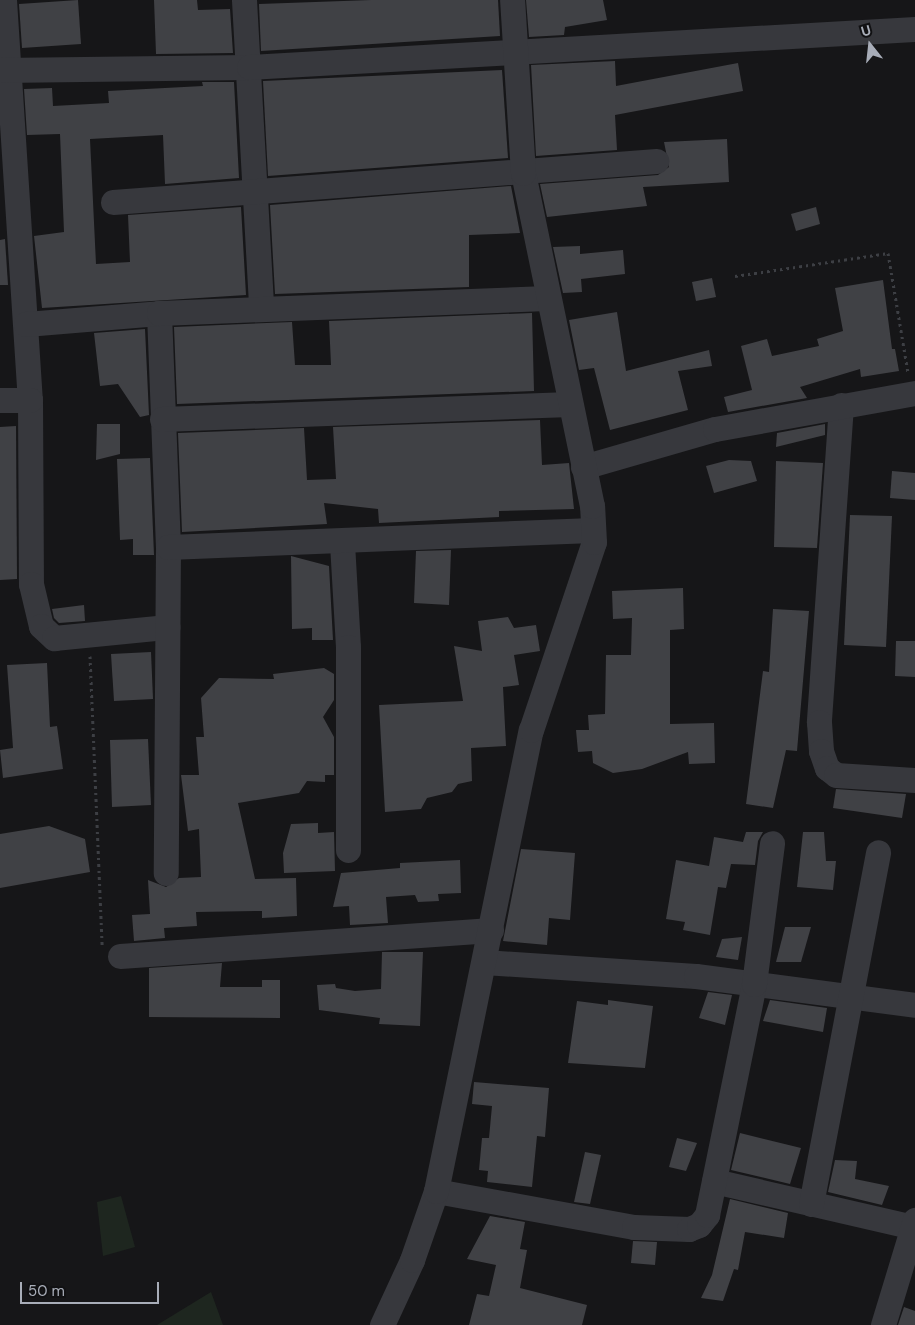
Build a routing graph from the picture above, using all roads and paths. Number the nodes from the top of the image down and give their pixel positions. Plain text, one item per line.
1 (4, 0) edge
2 (244, 0) edge
3 (512, 0) edge
4 (915, 29) edge
5 (515, 52) junction
6 (249, 67) junction
7 (4, 70) edge
8 (656, 162) dead end
9 (523, 173) junction
10 (257, 193) junction
11 (113, 202) dead end
12 (735, 276) dead end
13 (547, 298) junction
14 (261, 308) junction
15 (158, 313) junction
16 (26, 324) junction
17 (913, 393) edge
18 (0, 400) edge
19 (30, 400) junction
20 (570, 404) junction
21 (842, 405) junction
22 (162, 419) junction
23 (583, 467) junction
24 (593, 530) junction
25 (342, 543) junction
26 (168, 547) junction
27 (167, 627) junction
28 (90, 653) dead end
29 (915, 780) edge
30 (772, 843) dead end
31 (348, 850) dead end
32 (878, 852) dead end
33 (166, 873) dead end
34 (491, 930) junction
35 (120, 956) joint
36 (484, 962) junction
37 (754, 984) junction
38 (852, 997) junction
39 (915, 1005) edge
40 (714, 1181) junction
41 (436, 1191) junction
42 (811, 1204) junction
43 (914, 1224) edge
44 (382, 1325) edge
45 (883, 1325) edge

1 - 7 street
2 - 6 street
3 - 5 street
4 - 5 street
5 - 6 street
5 - 9 street
6 - 7 street
6 - 10 street
7 - 16 street
8 - 9 street
9 - 10 street
9 - 13 street
10 - 11 street
10 - 14 street
12 - 17 path
13 - 14 street
13 - 20 street
14 - 15 street
15 - 16 street
15 - 22 street
16 - 19 street
17 - 21 street
18 - 19 street
19 - 27 street
20 - 22 street
20 - 23 street
21 - 23 street
21 - 29 street
22 - 26 street
23 - 24 street
24 - 25 street
24 - 34 street
25 - 26 street
25 - 31 street
26 - 27 street
27 - 33 street
28 - 35 path
30 - 37 street
32 - 38 street
34 - 35 street
34 - 36 street
36 - 37 street
36 - 41 street
37 - 38 street
37 - 40 street
38 - 39 street
38 - 42 street
40 - 41 street
40 - 42 street
41 - 44 street
42 - 43 street
43 - 45 street

